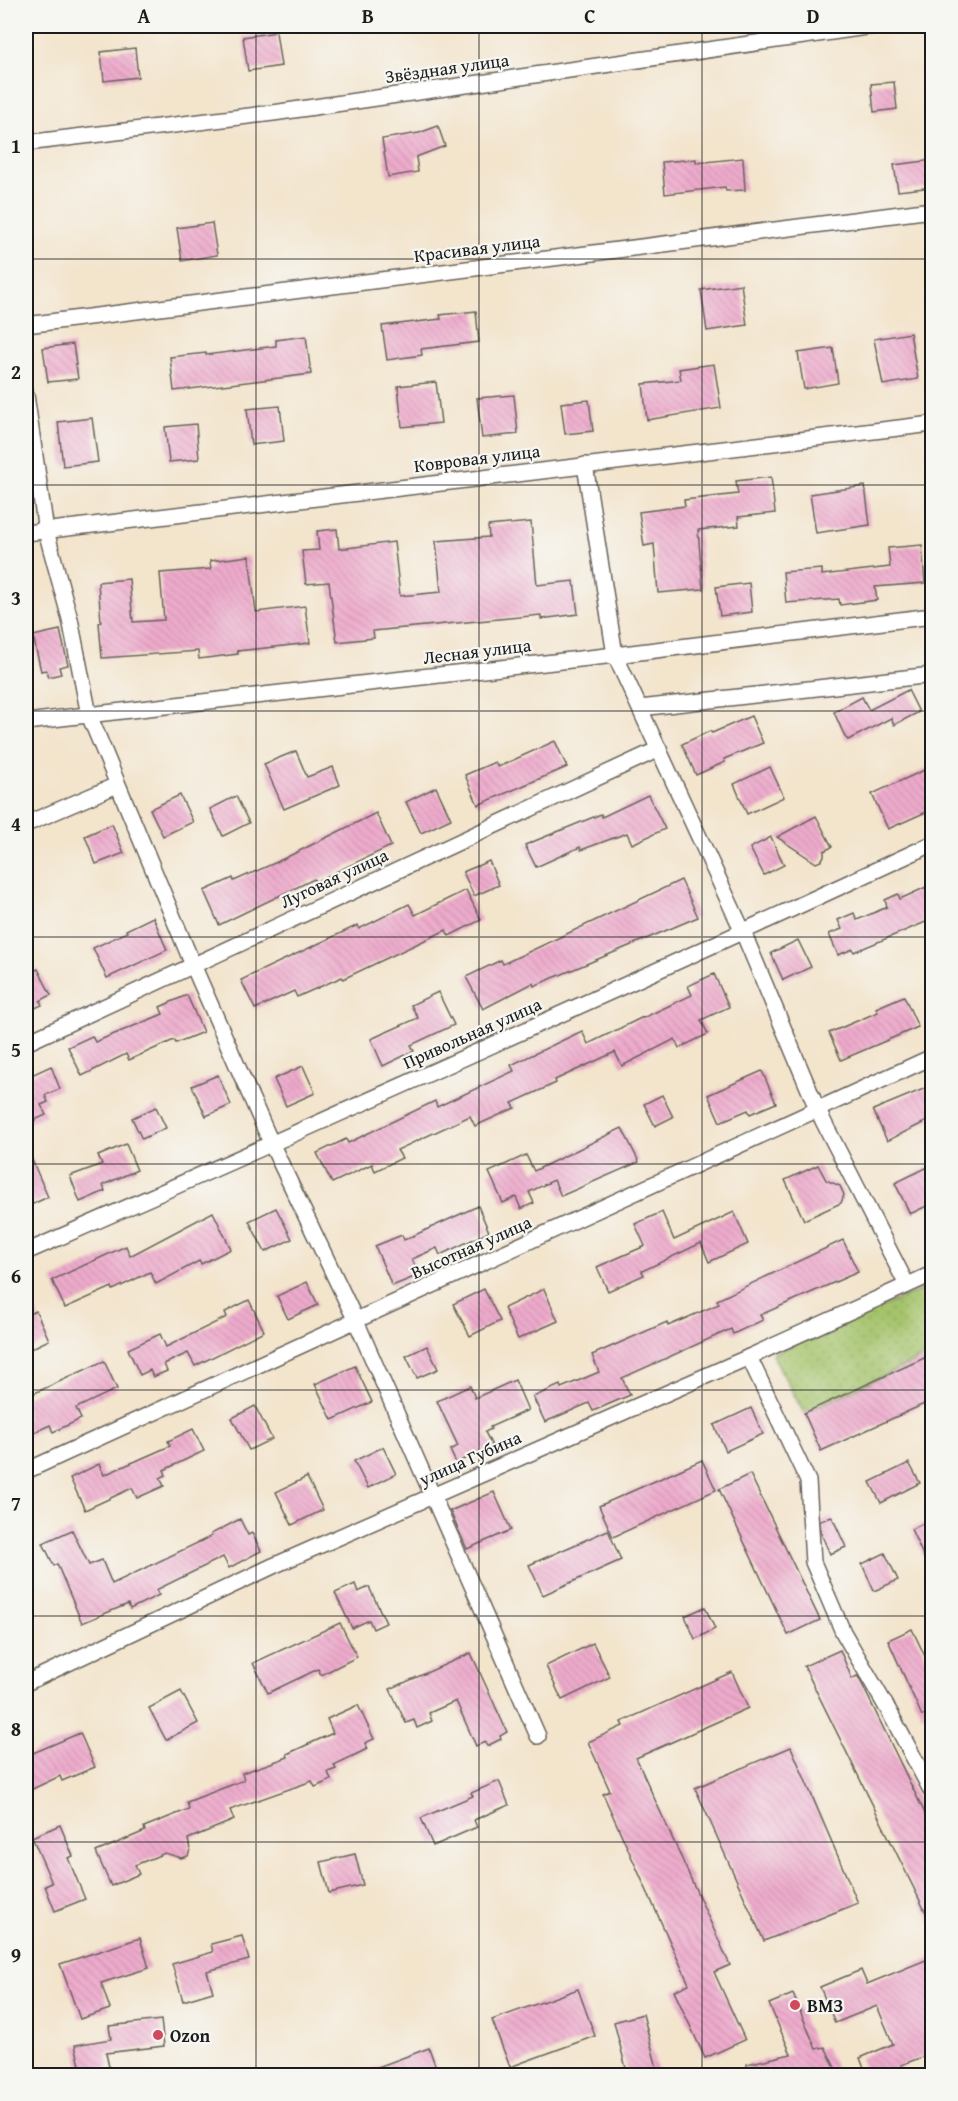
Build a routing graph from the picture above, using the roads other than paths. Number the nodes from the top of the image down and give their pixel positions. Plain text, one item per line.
1 (873, 26) edge
2 (26, 142) edge
3 (933, 210) edge
4 (26, 325) edge
5 (26, 395) edge
6 (933, 424) edge
7 (585, 465) junction
8 (46, 531) junction
9 (26, 533) edge
10 (933, 616) edge
11 (615, 655) junction
12 (933, 675) edge
13 (640, 708) junction
14 (89, 715) junction
15 (26, 722) edge
16 (659, 749) junction
17 (117, 785) junction
18 (26, 824) edge
19 (933, 844) edge
20 (743, 932) junction
21 (193, 965) junction
22 (26, 1043) edge
23 (933, 1057) edge
24 (818, 1111) junction
25 (272, 1145) junction
26 (26, 1252) edge
27 (933, 1274) edge
28 (907, 1285) junction
29 (356, 1321) junction
30 (749, 1357) junction
31 (26, 1471) edge
32 (431, 1496) junction
33 (26, 1683) edge
34 (538, 1737) dead end
35 (933, 1792) edge

1 - 2 street, Звёздная улица
3 - 4 street, Красивая улица
5 - 8 street
6 - 7 street, Ковровая улица
7 - 8 street, Ковровая улица
7 - 11 street
8 - 9 street, Ковровая улица
8 - 14 street
10 - 11 street, Лесная улица
11 - 13 street
11 - 14 street, Лесная улица
12 - 13 street
13 - 16 street
14 - 15 street, Лесная улица
14 - 17 street
16 - 20 street
16 - 21 street, Луговая улица
17 - 18 street
17 - 21 street
19 - 20 street, Привольная улица
20 - 24 street
20 - 25 street, Привольная улица
21 - 22 street, Луговая улица
21 - 25 street
23 - 24 street, Высотная улица
24 - 28 street
24 - 29 street, Высотная улица
25 - 26 street, Привольная улица
25 - 29 street
27 - 28 street, улица Губина
28 - 30 street, улица Губина
29 - 31 street, Высотная улица
29 - 32 street
30 - 32 street, улица Губина
30 - 35 street
32 - 33 street, улица Губина
32 - 34 street

